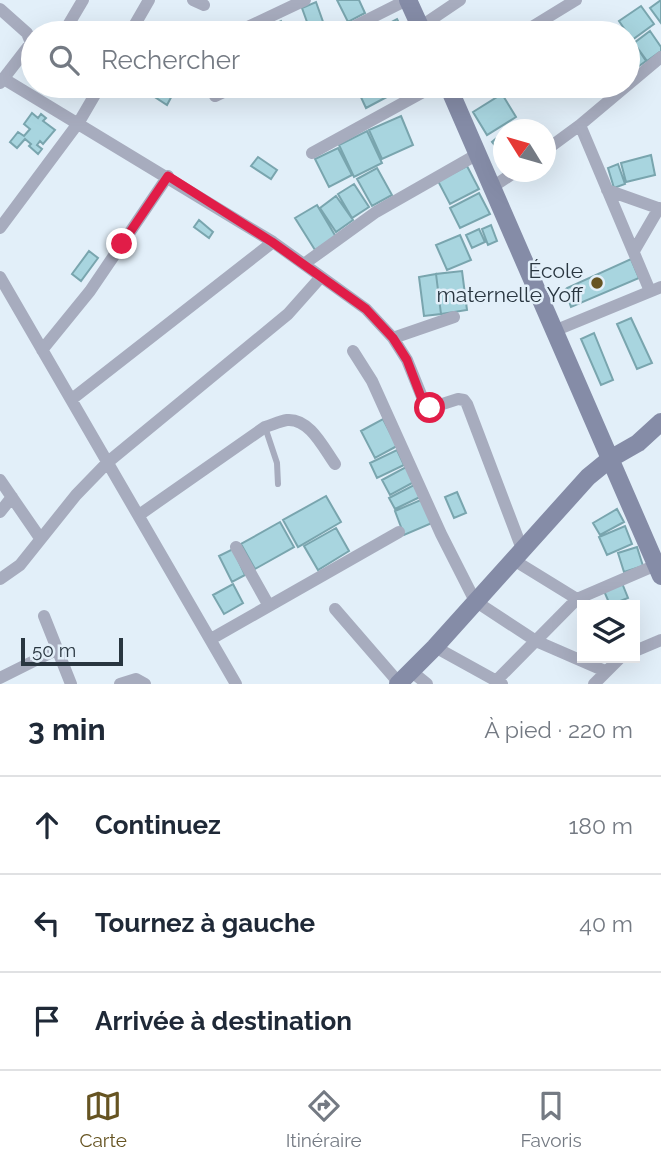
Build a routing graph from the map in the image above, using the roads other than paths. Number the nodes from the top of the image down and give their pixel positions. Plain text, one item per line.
1 (83, 0) edge
2 (149, 0) edge
3 (305, 0) edge
4 (408, 0) edge
5 (460, 0) edge
6 (576, 0) edge
7 (0, 9) edge
8 (71, 21) edge
9 (137, 21) edge
10 (261, 21) edge
11 (365, 21) edge
12 (418, 21) edge
13 (433, 21) edge
14 (542, 21) edge
15 (21, 28) edge
16 (21, 56) edge
17 (661, 57) edge
18 (640, 74) edge
19 (2, 81) edge
20 (21, 91) edge
21 (34, 98) edge
22 (93, 98) edge
23 (412, 98) edge
24 (453, 98) edge
25 (612, 98) edge
26 (79, 122) junction
27 (580, 125) junction
28 (556, 142) edge
29 (312, 153) dead end
30 (477, 155) junction
31 (168, 176) junction
32 (500, 182) edge
33 (491, 188) junction
34 (607, 190) junction
35 (660, 209) edge
36 (0, 228) edge
37 (272, 242) junction
38 (634, 251) junction
39 (304, 264) junction
40 (0, 276) edge
41 (320, 278) junction
42 (656, 289) edge
43 (454, 317) dead end
44 (554, 331) junction
45 (393, 338) junction
46 (42, 350) junction
47 (353, 351) dead end
48 (72, 399) junction
49 (661, 422) edge
50 (265, 427) junction
51 (610, 459) junction
52 (108, 463) junction
53 (335, 464) dead end
54 (0, 480) edge
55 (278, 484) dead end
56 (12, 497) junction
57 (0, 512) edge
58 (139, 515) junction
59 (399, 532) dead end
60 (40, 538) junction
61 (236, 547) dead end
62 (517, 554) junction
63 (659, 570) edge
64 (0, 579) edge
65 (577, 599) junction
66 (475, 601) junction
67 (269, 606) junction
68 (335, 610) dead end
69 (44, 616) dead end
70 (211, 639) junction
71 (661, 640) edge
72 (536, 641) junction
73 (435, 647) junction
74 (640, 649) edge
75 (57, 650) junction
76 (614, 663) edge
77 (605, 671) junction
78 (0, 678) edge
79 (403, 679) edge
80 (500, 683) edge
81 (71, 684) edge
82 (120, 684) edge
83 (145, 684) edge
84 (236, 684) edge
85 (427, 684) edge
86 (594, 684) edge

1 - 8 street
2 - 9 street
3 - 10 street
4 - 11 street
4 - 12 street
5 - 13 street
6 - 14 street
7 - 15 street
16 - 19 street
17 - 18 street
19 - 20 street
21 - 26 street
22 - 26 street
23 - 29 street
24 - 30 street
25 - 27 street
26 - 31 street
26 - 36 street
27 - 28 street
27 - 34 street
30 - 33 street
30 - 39 street
31 - 37 street
31 - 46 street
32 - 33 street
33 - 44 street
34 - 35 street
34 - 38 street
35 - 38 street
37 - 39 street
37 - 48 street
38 - 42 street
39 - 41 street
40 - 46 street
41 - 45 street
41 - 52 street
42 - 44 street
43 - 45 street
44 - 51 street
45 - 62 street
46 - 48 street
47 - 66 street
48 - 52 street
49 - 51 street
50 - 53 street
50 - 55 lane
50 - 58 street
51 - 62 street
51 - 63 street
52 - 58 street
52 - 60 street
54 - 56 street
56 - 57 street
56 - 60 street
58 - 70 street
59 - 67 street
60 - 64 street
61 - 67 street
62 - 65 street
62 - 66 street
63 - 65 street
65 - 72 street
66 - 72 street
66 - 73 street
67 - 70 street
68 - 79 street
69 - 75 street
70 - 84 street
71 - 74 street
72 - 77 street
72 - 80 street
73 - 79 street
73 - 80 street
75 - 78 street
75 - 81 street
76 - 77 street
77 - 86 street
79 - 85 street
82 - 83 street

